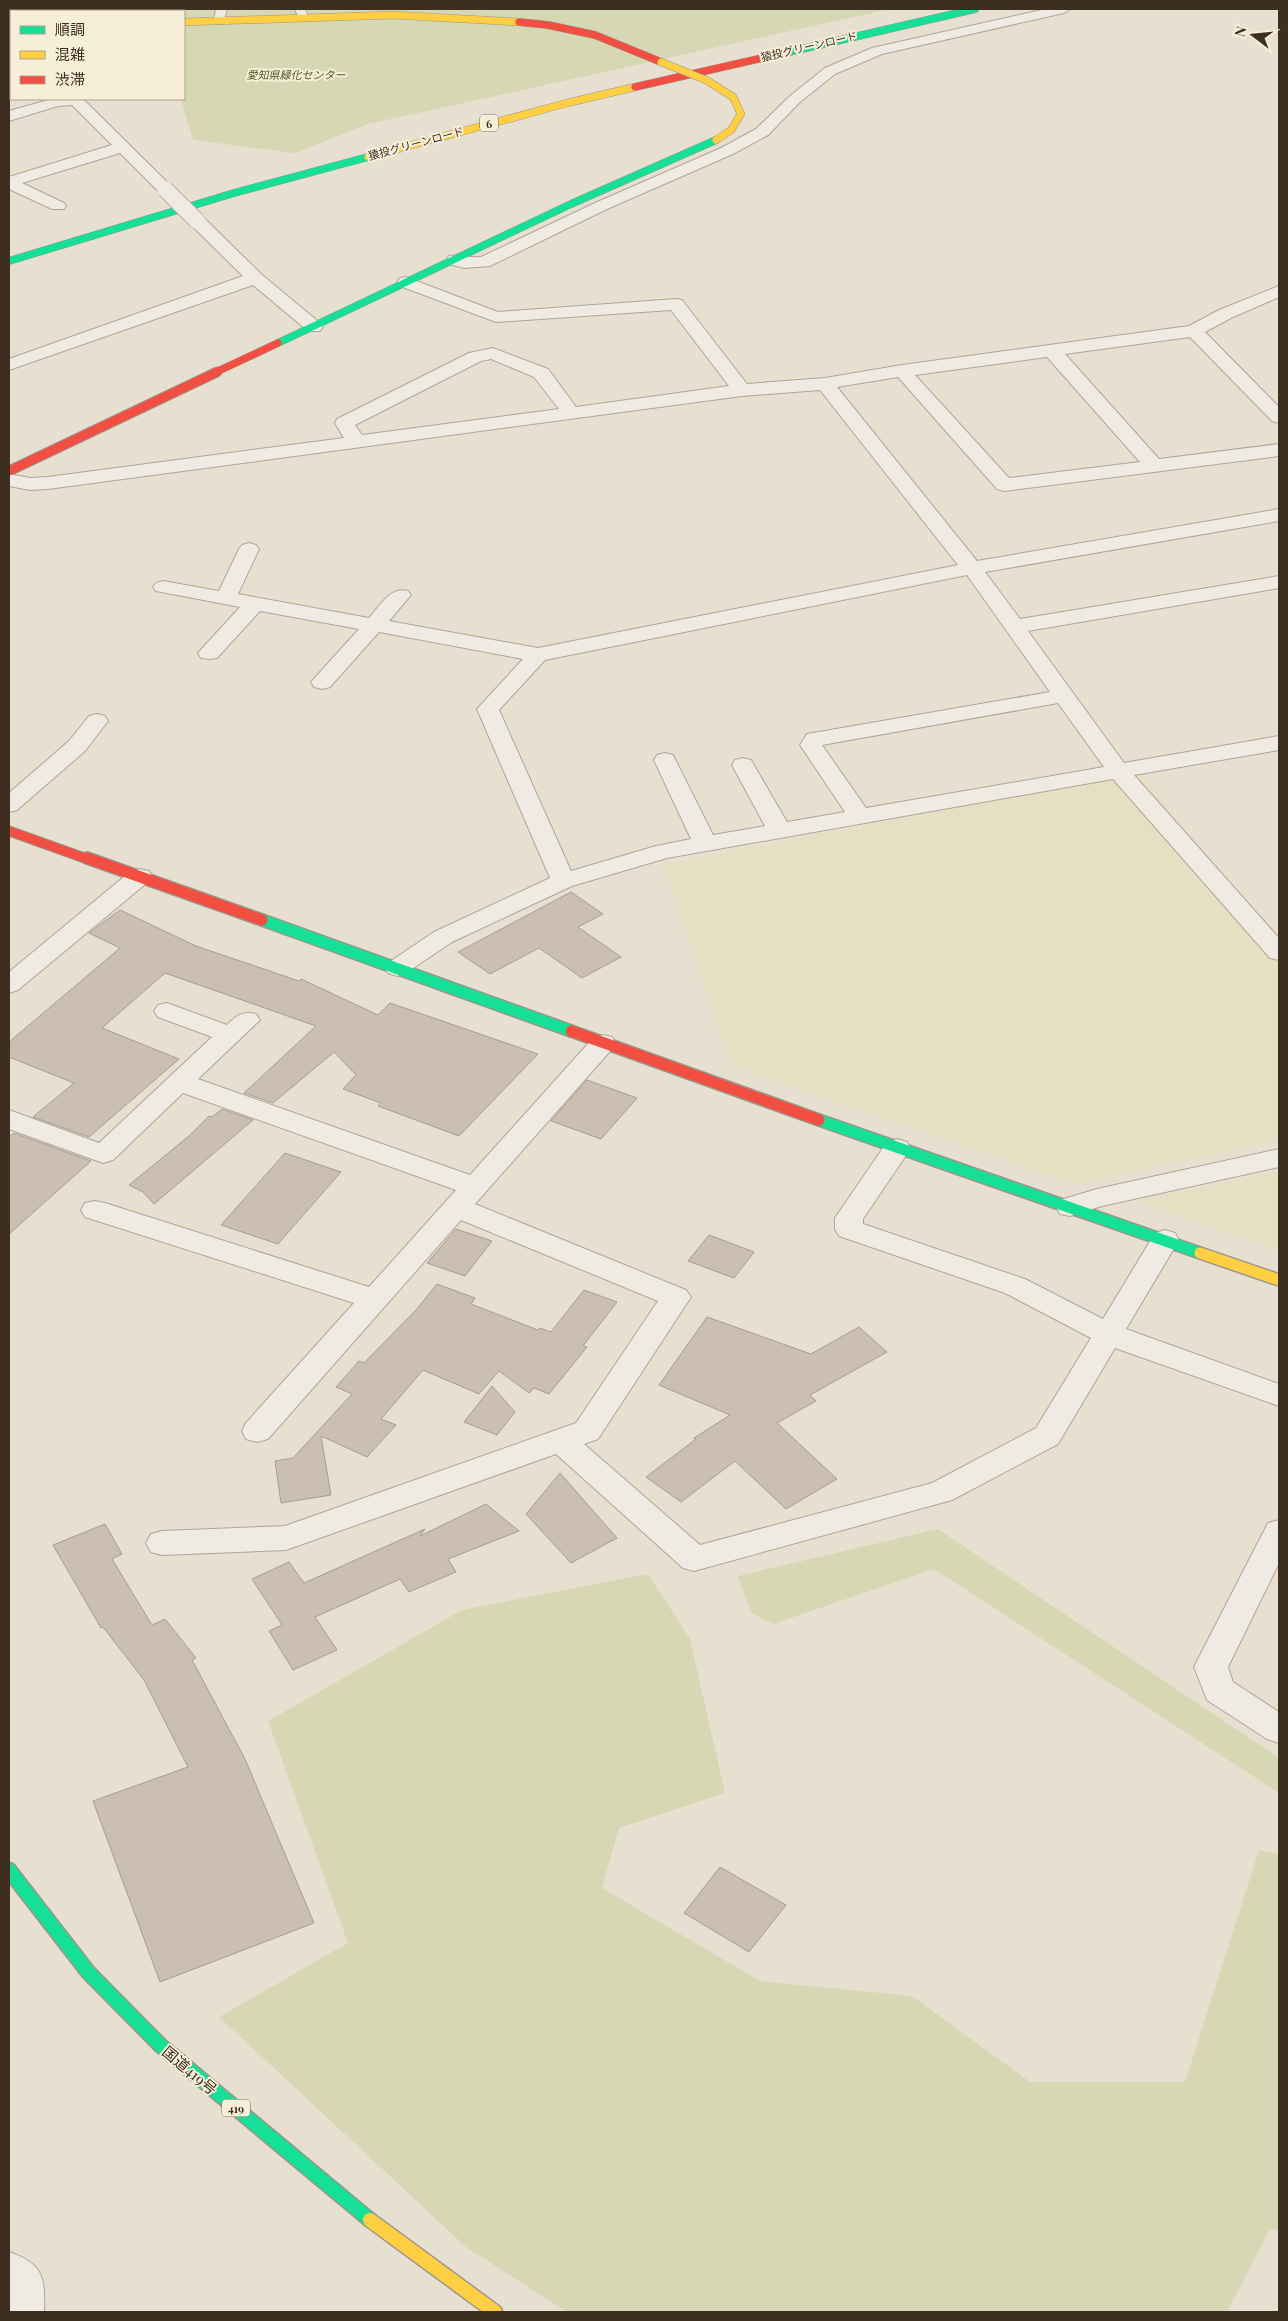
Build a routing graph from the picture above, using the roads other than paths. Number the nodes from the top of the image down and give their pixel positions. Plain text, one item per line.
1 (222, 9) edge
2 (974, 9) edge
3 (1064, 9) edge
4 (1035, 13) edge
5 (302, 14) edge
6 (185, 22) edge
7 (220, 22) junction
8 (69, 100) edge
9 (76, 100) edge
10 (9, 116) edge
11 (123, 147) junction
12 (9, 183) edge
13 (58, 206) dead end
14 (454, 260) junction
15 (9, 261) edge
16 (255, 278) junction
17 (406, 282) junction
18 (1279, 291) edge
19 (314, 327) junction
20 (1194, 330) junction
21 (1052, 350) junction
22 (9, 365) edge
23 (902, 371) junction
24 (825, 384) junction
25 (742, 390) junction
26 (570, 412) junction
27 (1279, 417) edge
28 (356, 441) junction
29 (1279, 450) edge
30 (1154, 466) junction
31 (9, 471) edge
32 (9, 480) edge
33 (1279, 515) edge
34 (249, 550) dead end
35 (972, 568) junction
36 (1279, 582) edge
37 (163, 587) dead end
38 (401, 595) dead end
39 (226, 598) junction
40 (255, 604) junction
41 (375, 625) junction
42 (1014, 627) junction
43 (209, 653) dead end
44 (538, 655) junction
45 (322, 682) dead end
46 (1063, 696) junction
47 (98, 721) dead end
48 (1279, 743) edge
49 (665, 760) dead end
50 (743, 766) dead end
51 (1119, 772) junction
52 (9, 805) edge
53 (860, 817) junction
54 (9, 831) edge
55 (780, 831) junction
56 (705, 844) junction
57 (140, 876) junction
58 (563, 881) junction
59 (1279, 953) edge
60 (397, 968) junction
61 (9, 986) edge
62 (168, 1011) dead end
63 (603, 1043) junction
64 (179, 1082) junction
65 (9, 1120) edge
66 (897, 1148) junction
67 (1279, 1158) edge
68 (465, 1196) junction
69 (1070, 1207) junction
70 (95, 1210) dead end
71 (1165, 1240) junction
72 (1279, 1280) edge
73 (376, 1300) junction
74 (1108, 1334) junction
75 (1279, 1395) edge
76 (257, 1431) dead end
77 (560, 1440) junction
78 (1279, 1532) edge
79 (162, 1543) dead end
80 (1279, 1729) edge
81 (9, 1870) edge
82 (9, 2271) edge
83 (24, 2312) edge
84 (495, 2312) edge

1 - 7 lane
2 - 15 main road, 猿投グリーンロード / 6
3 - 4 street
4 - 14 street
5 - 7 main road
5 - 14 main road, bridge
6 - 7 main road
8 - 10 street
9 - 11 street
11 - 12 street
11 - 16 street, bridge
12 - 13 street
14 - 17 main road
16 - 19 street
16 - 22 street
17 - 19 main road
17 - 25 street
18 - 20 street
19 - 31 main road
20 - 21 street
20 - 27 street
21 - 23 street
21 - 30 street
23 - 24 street
23 - 30 street
24 - 25 street
24 - 35 street
25 - 26 street
26 - 28 street
26 - 28 street
28 - 32 street
29 - 30 street
33 - 35 street
34 - 39 street
35 - 42 street
35 - 44 street
36 - 42 street
37 - 39 street
38 - 41 street
39 - 40 street
40 - 41 street
40 - 43 street
41 - 44 street
41 - 45 street
42 - 46 street
44 - 58 street
46 - 51 street
46 - 53 street
47 - 52 street
48 - 51 street
49 - 56 street
50 - 55 street
51 - 53 street
51 - 59 street
53 - 55 street
54 - 57 main road
55 - 56 street
56 - 58 street
57 - 60 main road
57 - 61 street
58 - 60 street
60 - 63 main road
62 - 64 street
63 - 66 main road
63 - 68 street
64 - 65 street
64 - 68 street
66 - 69 main road
66 - 74 street
67 - 69 street
68 - 73 street
68 - 77 street
69 - 71 main road
70 - 73 street
71 - 72 main road
71 - 74 street
73 - 76 street
74 - 75 street
74 - 77 street
77 - 79 street
78 - 80 street
81 - 84 main road, 国道419号 / 419
82 - 83 street

